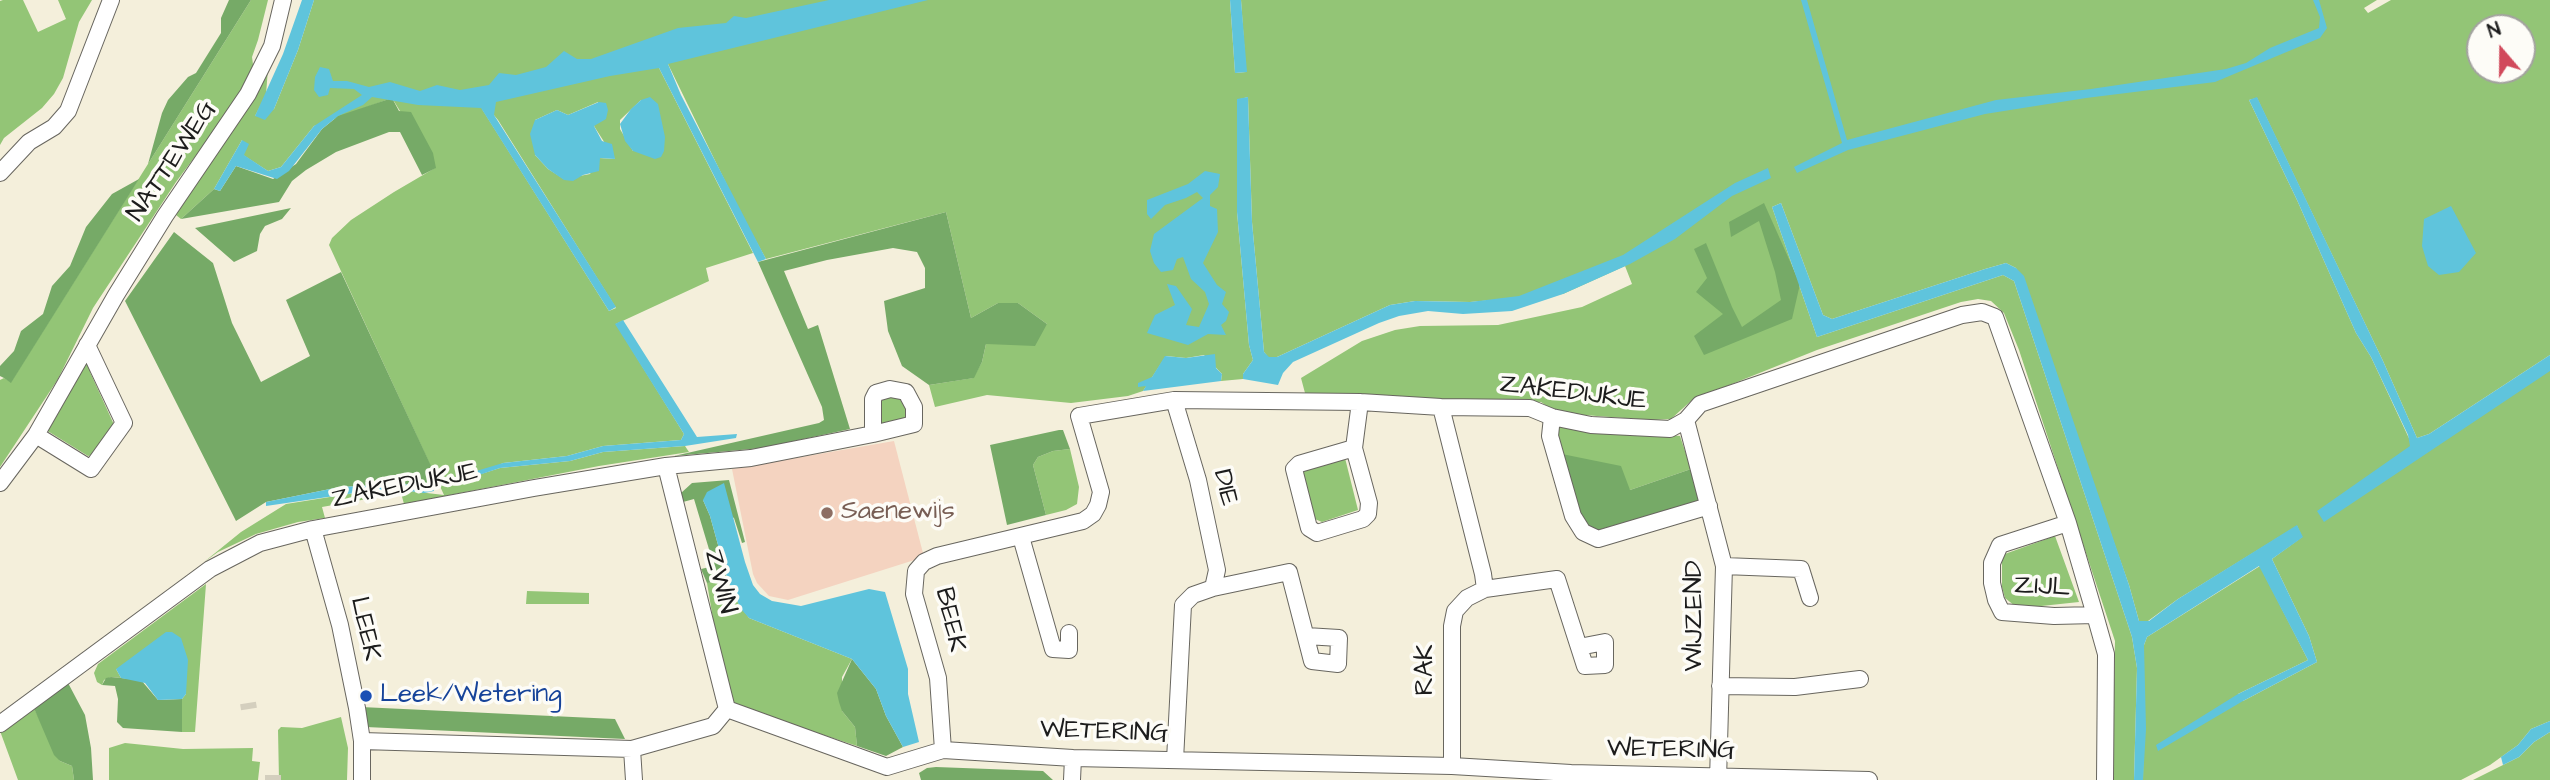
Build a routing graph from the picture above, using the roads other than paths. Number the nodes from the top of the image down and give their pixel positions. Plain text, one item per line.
1 (111, 0) edge
2 (284, 0) edge
3 (0, 173) edge
4 (1995, 317) joint
5 (87, 345) junction
6 (1174, 400) junction
7 (1360, 402) junction
8 (1441, 407) junction
9 (1079, 416) joint
10 (1552, 417) junction
11 (1686, 420) junction
12 (36, 435) junction
13 (873, 435) dead end
14 (1354, 448) junction
15 (666, 466) junction
16 (0, 483) edge
17 (1709, 506) junction
18 (2068, 523) junction
19 (313, 529) junction
20 (1021, 537) junction
21 (1724, 566) junction
22 (1213, 588) junction
23 (1485, 589) junction
24 (1810, 598) dead end
25 (2095, 615) junction
26 (1069, 633) dead end
27 (1306, 636) dead end
28 (1579, 647) dead end
29 (1860, 679) dead end
30 (1720, 686) junction
31 (727, 709) junction
32 (0, 724) edge
33 (362, 741) junction
34 (632, 748) junction
35 (943, 750) junction
36 (1073, 758) junction
37 (1175, 760) junction
38 (1452, 766) junction
39 (1345, 773) edge
40 (886, 774) edge
41 (1572, 777) edge
42 (1719, 778) edge
43 (362, 780) edge
44 (634, 780) edge
45 (1072, 780) edge
46 (1869, 780) edge
47 (2105, 780) edge

1 - 3 street
2 - 5 street, NATTEWEG
4 - 11 street, ZAKEDIJKJE
4 - 18 street, ZIJL
5 - 12 street, NATTEWEG
5 - 12 street
6 - 7 street, ZAKEDIJKJE
6 - 9 street, ZAKEDIJKJE
6 - 22 street, DIE
7 - 8 street, ZAKEDIJKJE
7 - 14 street
8 - 10 street, ZAKEDIJKJE
8 - 23 street
9 - 20 street, BEEK
10 - 11 street, ZAKEDIJKJE
10 - 17 street
11 - 17 street, WIJZEND
12 - 16 street, NATTEWEG
13 - 15 street, ZAKEDIJKJE
14 - 14 street
15 - 19 street, ZAKEDIJKJE
15 - 31 street, ZWIN
17 - 21 street, WIJZEND
18 - 25 street, ZIJL
18 - 25 street, ZIJL
19 - 32 street, ZAKEDIJKJE
19 - 33 street, LEEK
20 - 26 street
20 - 35 street, BEEK
21 - 24 street
21 - 30 street, WIJZEND
22 - 27 street
22 - 37 street
23 - 28 street, RAK
23 - 38 street, RAK
25 - 47 street, ZIJL
29 - 30 street, WIJZEND
30 - 42 street, WIJZEND
31 - 34 street
31 - 40 street, WETERING
33 - 34 street
33 - 43 street, LEEK
34 - 44 street
35 - 36 street, WETERING
35 - 40 street, WETERING
36 - 37 street, WETERING
36 - 45 street
37 - 39 street, WETERING
38 - 39 street, WETERING
38 - 41 street, WETERING
41 - 42 street, WETERING
42 - 46 street, WETERING

